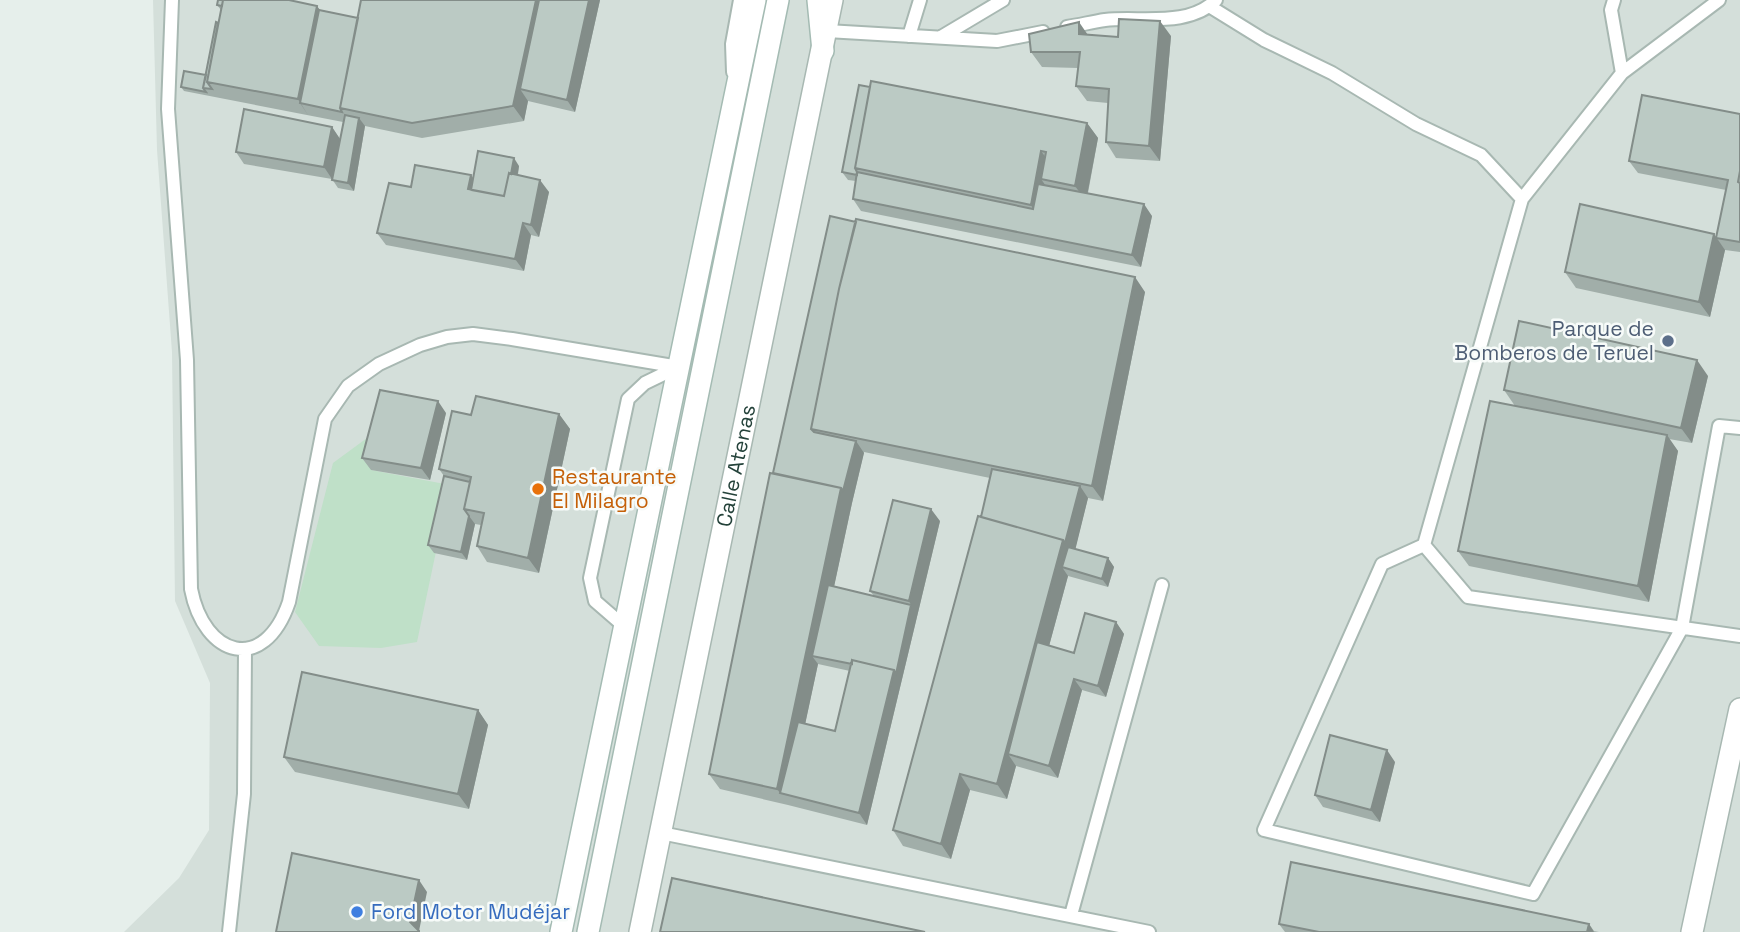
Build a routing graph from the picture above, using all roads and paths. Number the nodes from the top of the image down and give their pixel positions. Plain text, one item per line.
1 (172, 0) edge
2 (740, 0) edge
3 (755, 0) edge
4 (778, 0) edge
5 (818, 0) edge
6 (832, 0) edge
7 (920, 0) edge
8 (1003, 0) edge
9 (1614, 0) edge
10 (1719, 0) edge
11 (1212, 3) edge
12 (909, 36) junction
13 (940, 37) junction
14 (825, 41) junction
15 (1622, 73) junction
16 (734, 100) junction
17 (1522, 199) junction
18 (679, 367) junction
19 (1740, 428) edge
20 (1424, 545) junction
21 (1162, 585) dead end
22 (625, 628) junction
23 (1682, 628) junction
24 (1740, 636) edge
25 (245, 649) junction
26 (1740, 709) edge
27 (661, 833) junction
28 (581, 838) junction
29 (1071, 915) junction
30 (229, 932) edge
31 (561, 932) edge
32 (570, 932) edge
33 (588, 932) edge
34 (640, 932) edge
35 (1149, 932) edge
36 (1692, 932) edge

1 - 25 lane
2 - 16 lane
3 - 16 main road
4 - 33 main road
5 - 14 main road
6 - 14 main road, Calle Atenas
7 - 12 lane
8 - 13 lane
9 - 15 lane
10 - 15 lane
11 - 13 lane
11 - 17 lane
12 - 13 lane
12 - 14 lane
14 - 27 main road, Calle Atenas
15 - 17 lane
16 - 18 main road
17 - 20 lane
18 - 22 main road
18 - 22 lane
18 - 25 lane
19 - 23 lane
20 - 23 lane
20 - 23 lane
21 - 29 lane
22 - 28 main road
23 - 24 lane
25 - 30 lane
26 - 36 main road
27 - 29 lane
27 - 34 main road, Calle Atenas
28 - 31 main road
28 - 32 main road
29 - 35 lane

